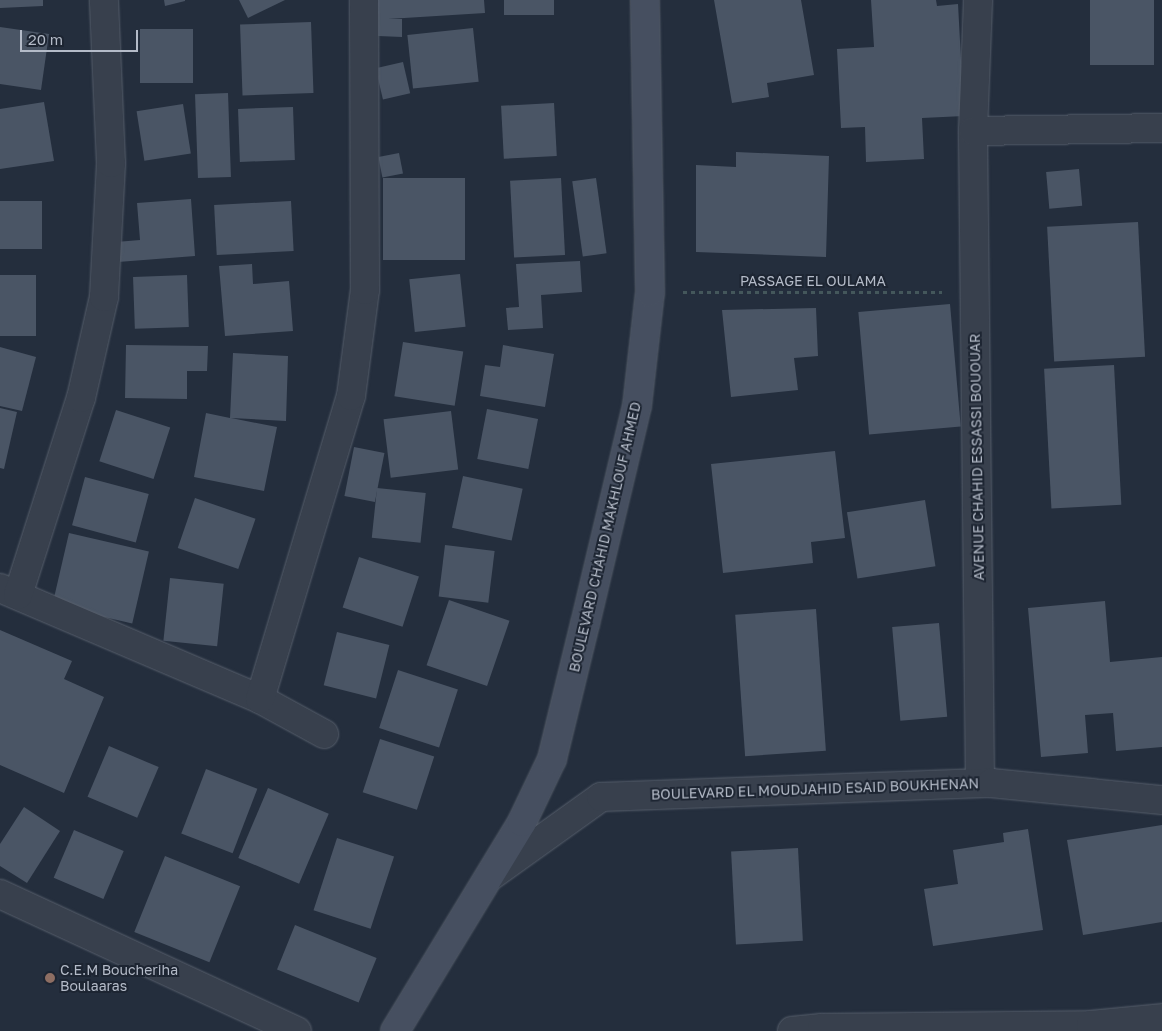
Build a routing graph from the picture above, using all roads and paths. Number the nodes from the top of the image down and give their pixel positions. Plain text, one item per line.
1 (104, 0) edge
2 (364, 0) edge
3 (645, 0) edge
4 (978, 0) edge
5 (1162, 128) edge
6 (973, 131) junction
7 (650, 292) junction
8 (975, 292) junction
9 (9, 591) edge
10 (260, 699) junction
11 (324, 734) dead end
12 (980, 783) junction
13 (1162, 800) edge
14 (492, 875) junction
15 (0, 894) edge
16 (1162, 1018) edge
17 (297, 1031) edge
18 (395, 1031) edge
19 (792, 1031) edge

1 - 9 street
2 - 10 street
3 - 7 main road, BOULEVARD CHAHID MAKHLOUF AHMED
4 - 6 street, AVENUE CHAHID ESSASSI BOUOUAR
5 - 6 street
6 - 8 street, AVENUE CHAHID ESSASSI BOUOUAR
7 - 8 path, PASSAGE EL OULAMA
7 - 14 main road, BOULEVARD CHAHID MAKHLOUF AHMED
8 - 12 street, AVENUE CHAHID ESSASSI BOUOUAR
9 - 10 street
10 - 11 street
12 - 13 street, BOULEVARD EL MOUDJAHID ESAID BOUKHENAN
12 - 14 street, BOULEVARD EL MOUDJAHID ESAID BOUKHENAN
14 - 18 main road, BOULEVARD CHAHID MAKHLOUF AHMED
15 - 17 street
16 - 19 street

